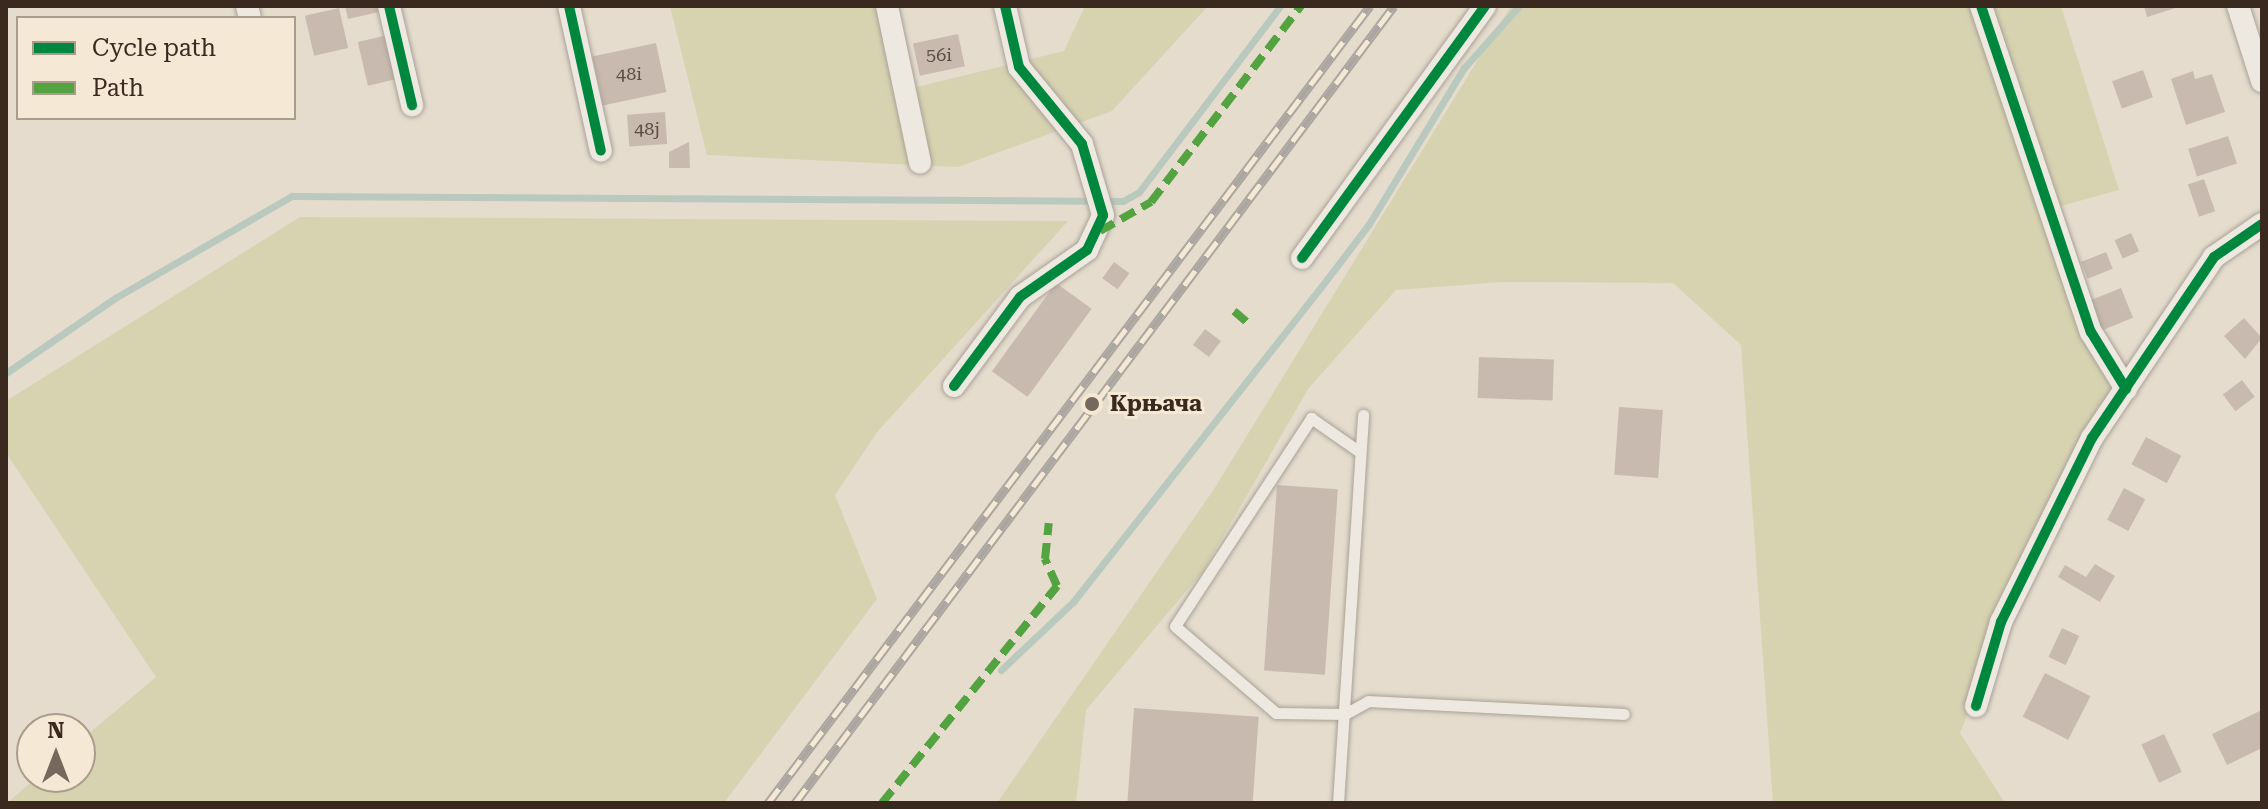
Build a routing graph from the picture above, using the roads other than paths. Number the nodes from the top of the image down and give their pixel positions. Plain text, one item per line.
1 (389, 6) edge
2 (569, 6) edge
3 (887, 6) edge
4 (1005, 6) edge
5 (1485, 6) edge
6 (1981, 6) edge
7 (2238, 6) edge
8 (2262, 81) edge
9 (412, 105) dead end
10 (601, 151) dead end
11 (920, 163) dead end
12 (2262, 224) edge
13 (1302, 258) dead end
14 (954, 386) dead end
15 (2126, 389) junction
16 (1363, 415) dead end
17 (1360, 452) junction
18 (1976, 706) dead end
19 (1345, 714) junction
20 (1624, 714) dead end
21 (1338, 803) edge

1 - 9 street
2 - 10 street
3 - 11 street
4 - 14 street
5 - 13 street
6 - 15 street
7 - 8 street
12 - 15 street
15 - 18 street
16 - 17 lane
17 - 19 lane
17 - 19 lane
19 - 20 lane
19 - 21 lane

